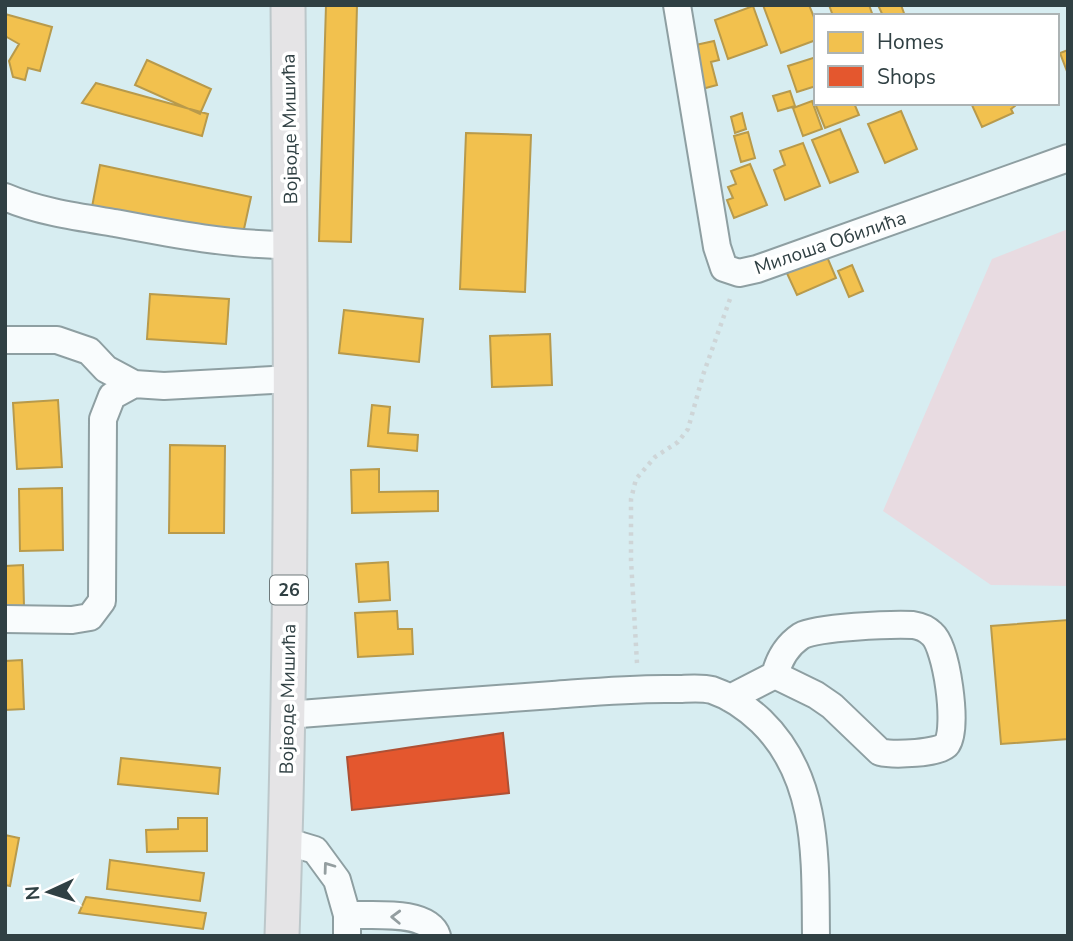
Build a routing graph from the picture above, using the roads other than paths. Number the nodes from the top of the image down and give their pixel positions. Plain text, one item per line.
1 (288, 5) edge
2 (677, 5) edge
3 (1068, 158) edge
4 (5, 197) edge
5 (290, 245) junction
6 (5, 340) edge
7 (291, 379) junction
8 (134, 384) junction
9 (5, 619) edge
10 (775, 675) junction
11 (730, 698) junction
12 (288, 715) junction
13 (285, 841) junction
14 (347, 925) edge
15 (282, 936) edge
16 (437, 936) edge
17 (816, 936) edge

1 - 5 main road, Војводе Мишића / 26
2 - 3 street, Милоша Обилића
4 - 5 street
5 - 7 main road, Војводе Мишића / 26
6 - 8 street
7 - 8 street
7 - 12 main road, Војводе Мишића / 26
8 - 9 street
10 - 10 street
10 - 11 street
11 - 12 street
11 - 17 street
12 - 13 main road, Војводе Мишића / 26
14 -> 13 street
13 - 15 main road, Војводе Мишића / 26
16 -> 14 street

